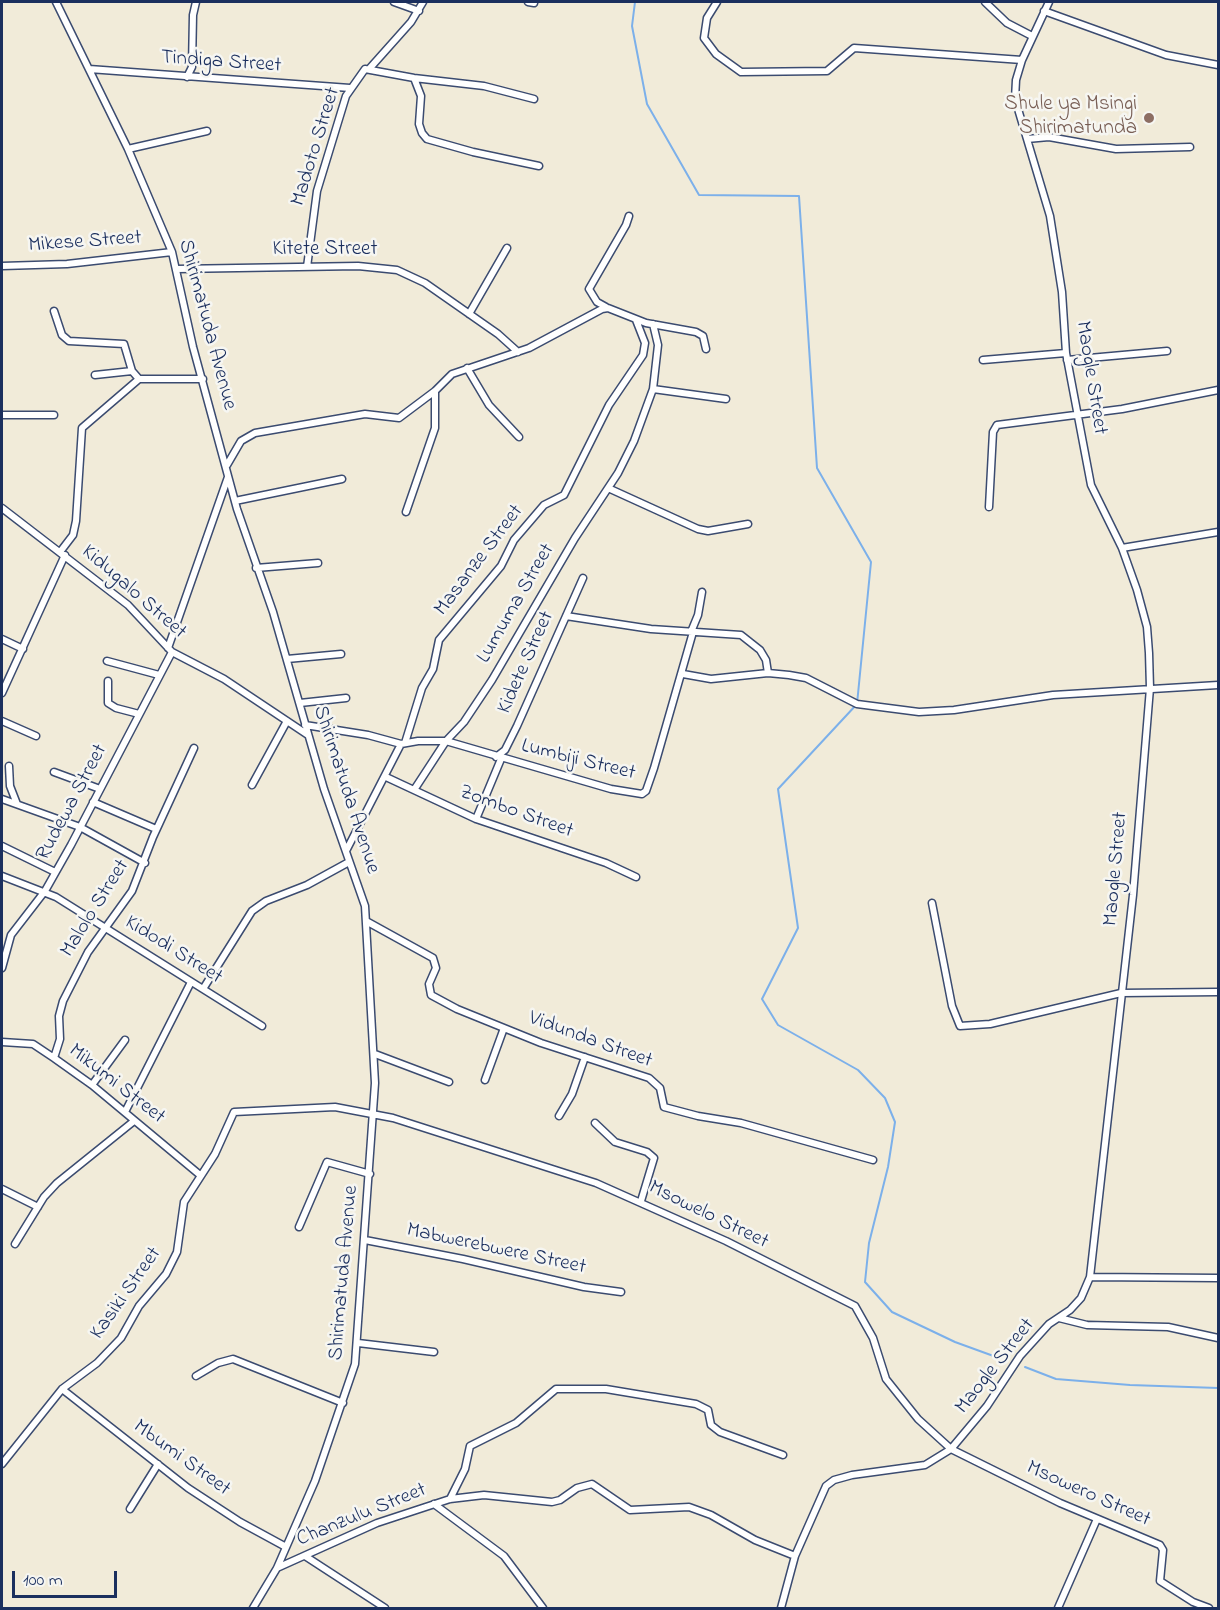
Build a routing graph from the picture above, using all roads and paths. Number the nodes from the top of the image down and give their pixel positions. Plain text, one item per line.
1 (56, 2) edge
2 (196, 2) edge
3 (394, 2) edge
4 (423, 2) edge
5 (717, 2) edge
6 (985, 2) edge
7 (1049, 2) edge
8 (419, 11) junction
9 (1044, 11) junction
10 (1032, 36) junction
11 (1022, 60) junction
12 (1218, 65) edge
13 (370, 68) junction
14 (89, 69) junction
15 (187, 77) junction
16 (414, 78) junction
17 (350, 88) junction
18 (534, 99) dead end
19 (207, 130) dead end
20 (1028, 139) junction
21 (1190, 147) dead end
22 (128, 149) junction
23 (539, 166) dead end
24 (629, 216) dead end
25 (507, 248) dead end
26 (171, 252) junction
27 (2, 266) edge
28 (307, 267) junction
29 (177, 269) junction
30 (608, 308) junction
31 (54, 311) dead end
32 (469, 314) junction
33 (636, 320) junction
34 (653, 324) junction
35 (706, 349) dead end
36 (1167, 351) dead end
37 (518, 352) junction
38 (1067, 356) junction
39 (983, 360) dead end
40 (467, 368) junction
41 (132, 371) junction
42 (95, 375) dead end
43 (203, 379) junction
44 (140, 380) junction
45 (653, 389) junction
46 (1218, 390) edge
47 (435, 391) junction
48 (726, 399) dead end
49 (2, 415) edge
50 (1077, 415) junction
51 (54, 416) dead end
52 (519, 436) dead end
53 (227, 465) junction
54 (228, 476) junction
55 (342, 479) dead end
56 (608, 488) junction
57 (235, 501) junction
58 (989, 507) dead end
59 (2, 508) edge
60 (406, 512) dead end
61 (748, 524) dead end
62 (1218, 532) edge
63 (1122, 548) junction
64 (63, 554) junction
65 (318, 563) dead end
66 (256, 568) junction
67 (583, 579) dead end
68 (702, 592) dead end
69 (566, 616) junction
70 (692, 632) junction
71 (2, 639) edge
72 (23, 649) junction
73 (170, 650) junction
74 (341, 654) dead end
75 (287, 659) junction
76 (107, 661) dead end
77 (768, 673) junction
78 (683, 674) junction
79 (159, 675) junction
80 (108, 681) dead end
81 (1218, 685) edge
82 (1150, 688) junction
83 (2, 693) edge
84 (346, 698) dead end
85 (300, 703) junction
86 (139, 714) junction
87 (287, 720) junction
88 (2, 721) edge
89 (305, 725) junction
90 (308, 735) junction
91 (36, 736) dead end
92 (446, 741) junction
93 (403, 743) junction
94 (194, 748) dead end
95 (499, 758) junction
96 (9, 766) dead end
97 (54, 772) dead end
98 (386, 777) junction
99 (252, 785) dead end
100 (100, 789) junction
101 (414, 790) junction
102 (2, 799) edge
103 (93, 802) junction
104 (17, 804) junction
105 (476, 819) junction
106 (80, 827) junction
107 (156, 829) junction
108 (2, 846) edge
109 (346, 851) junction
110 (349, 862) junction
111 (145, 863) junction
112 (55, 872) junction
113 (2, 876) edge
114 (636, 878) dead end
115 (45, 891) junction
116 (932, 903) dead end
117 (366, 921) junction
118 (104, 927) junction
119 (2, 968) edge
120 (191, 982) junction
121 (202, 989) junction
122 (1218, 992) edge
123 (1121, 993) junction
124 (262, 1026) dead end
125 (504, 1028) junction
126 (125, 1040) dead end
127 (2, 1042) edge
128 (375, 1054) junction
129 (585, 1057) junction
130 (54, 1058) junction
131 (485, 1080) dead end
132 (449, 1082) dead end
133 (92, 1085) junction
134 (125, 1112) junction
135 (374, 1113) junction
136 (559, 1116) dead end
137 (134, 1121) junction
138 (595, 1123) dead end
139 (873, 1160) dead end
140 (370, 1174) junction
141 (200, 1175) junction
142 (2, 1190) edge
143 (641, 1201) junction
144 (38, 1207) junction
145 (299, 1227) dead end
146 (365, 1240) junction
147 (15, 1244) dead end
148 (1090, 1277) junction
149 (1218, 1278) edge
150 (621, 1292) dead end
151 (1059, 1317) junction
152 (1218, 1338) edge
153 (358, 1343) junction
154 (434, 1352) dead end
155 (196, 1376) dead end
156 (62, 1389) junction
157 (343, 1403) junction
158 (951, 1449) junction
159 (783, 1455) dead end
160 (2, 1464) edge
161 (158, 1464) junction
162 (450, 1499) junction
163 (434, 1504) junction
164 (130, 1509) dead end
165 (1097, 1519) junction
166 (286, 1547) junction
167 (305, 1556) junction
168 (795, 1556) junction
169 (277, 1568) junction
170 (253, 1608) edge
171 (385, 1608) edge
172 (543, 1608) edge
173 (781, 1608) edge
174 (1058, 1608) edge
175 (1209, 1608) edge

1 - 14 street, Shirimatuda Avenue
2 - 15 street
3 - 8 street
4 - 8 street
5 - 11 street
6 - 10 street
7 - 9 street, Maogle Street
8 - 13 street, Madoto Street
9 - 10 street, Maogle Street
9 - 12 street
10 - 11 street, Maogle Street
11 - 20 street, Maogle Street
13 - 16 street
13 - 17 street, Madoto Street
14 - 15 street, Tindiga Street
14 - 22 street, Shirimatuda Avenue
15 - 17 street, Tindiga Street
16 - 18 street
16 - 23 street
17 - 28 street, Madoto Street
19 - 22 street
20 - 21 street
20 - 38 street, Maogle Street
22 - 26 street, Shirimatuda Avenue
24 - 30 street
25 - 32 street
26 - 27 street, Mikese Street
26 - 29 street, Shirimatuda Avenue
28 - 29 street, Kitete Street
28 - 32 street, Kitete Street
29 - 43 street, Shirimatuda Avenue
30 - 33 street
30 - 37 street
31 - 41 street
32 - 37 street, Kitete Street
33 - 34 street
33 - 93 street, Masanze Street
34 - 35 street
34 - 45 street, Lumuma Street
36 - 38 street
37 - 40 street
38 - 39 street
38 - 50 street, Maogle Street
40 - 47 street
40 - 52 street
41 - 42 street
41 - 44 street
43 - 44 street
43 - 53 street, Shirimatuda Avenue
44 - 64 street
45 - 48 street
45 - 56 street, Lumuma Street
46 - 50 street
47 - 53 street
47 - 60 street
49 - 51 street
50 - 58 street
50 - 63 street, Maogle Street
53 - 54 street, Shirimatuda Avenue
54 - 57 street, Shirimatuda Avenue
54 - 73 street, Rudewa Street
55 - 57 street
56 - 61 street
56 - 92 street, Lumuma Street
57 - 66 street, Shirimatuda Avenue
59 - 64 street, Kidugalo Street
62 - 63 street
63 - 82 street, Maogle Street
64 - 72 street
64 - 73 street, Kidugalo Street
65 - 66 street
66 - 75 street, Shirimatuda Avenue
67 - 69 street, Kidete Street
68 - 70 street, Lumbiji Street
69 - 70 street
69 - 95 street, Kidete Street
70 - 77 street
70 - 78 street, Lumbiji Street
71 - 72 street
72 - 83 street
73 - 79 street, Rudewa Street
73 - 87 street, Kidugalo Street
74 - 75 street
75 - 85 street, Shirimatuda Avenue
76 - 79 street
77 - 78 street
77 - 82 street
78 - 95 street, Lumbiji Street
79 - 86 street, Rudewa Street
80 - 86 street
81 - 82 street
82 - 123 street, Maogle Street
84 - 85 street
85 - 89 street, Shirimatuda Avenue
86 - 100 street, Rudewa Street
87 - 90 street, Kidugalo Street
87 - 99 street
88 - 91 street
89 - 90 street, Shirimatuda Avenue
89 - 93 street
90 - 109 street, Shirimatuda Avenue
92 - 93 street
92 - 95 street, Lumbiji Street
92 - 101 street, Lumuma Street
93 - 98 street
94 - 107 street, Malolo Street
95 - 105 street, Kidete Street
96 - 104 street
97 - 100 street
98 - 101 street, Zombo Street
98 - 109 street
100 - 103 street, Rudewa Street
101 - 105 street, Zombo Street
102 - 104 street
103 - 106 street, Rudewa Street
103 - 107 street
104 - 106 street
105 - 114 street, Zombo Street
106 - 111 street
106 - 112 street, Rudewa Street
107 - 111 street, Malolo Street
108 - 112 street
109 - 110 street, Shirimatuda Avenue
110 - 117 street, Shirimatuda Avenue
110 - 121 street
111 - 118 street, Malolo Street
112 - 115 street, Rudewa Street
113 - 115 street, Kidodi Street
115 - 118 street, Kidodi Street
115 - 119 street, Rudewa Street
116 - 123 street
117 - 125 street, Vidunda Street
117 - 128 street, Shirimatuda Avenue
118 - 120 street, Kidodi Street
118 - 130 street, Malolo Street
120 - 121 street, Kidodi Street
120 - 134 street
121 - 124 street, Kidodi Street
122 - 123 street
123 - 148 street, Maogle Street
125 - 129 street, Vidunda Street
125 - 131 street
126 - 133 street
127 - 130 street, Mikumi Street
128 - 132 street
128 - 135 street, Shirimatuda Avenue
129 - 136 street
129 - 139 street, Vidunda Street
130 - 133 street, Mikumi Street
133 - 134 street, Mikumi Street
134 - 137 street, Mikumi Street
135 - 140 street, Shirimatuda Avenue
135 - 141 street, Kasiki Street
135 - 143 street, Msowelo Street
137 - 141 street, Mikumi Street
137 - 144 street
138 - 143 street
140 - 145 street
140 - 146 street, Shirimatuda Avenue
141 - 156 street, Kasiki Street
142 - 144 street
143 - 158 street, Msowelo Street
144 - 147 street
146 - 150 street, Mabwerebwere Street
146 - 153 street, Shirimatuda Avenue
148 - 149 street
148 - 151 street, Maogle Street
151 - 152 street
151 - 158 street, Maogle Street
153 - 154 street
153 - 157 street, Shirimatuda Avenue
155 - 157 street
156 - 160 street, Kasiki Street
156 - 161 street, Mbumi Street
157 - 166 street, Shirimatuda Avenue
158 - 165 street, Msowero Street
158 - 168 street, Maogle Street
159 - 162 street
161 - 164 street
161 - 166 street, Mbumi Street
162 - 163 street, Chanzulu Street
162 - 168 street, Chanzulu Street
163 - 167 street, Chanzulu Street
163 - 172 street
165 - 174 street
165 - 175 street, Msowero Street
166 - 169 street, Shirimatuda Avenue
167 - 169 street, Chanzulu Street
167 - 171 street
168 - 173 street, Maogle Street
169 - 170 street, Shirimatuda Avenue

